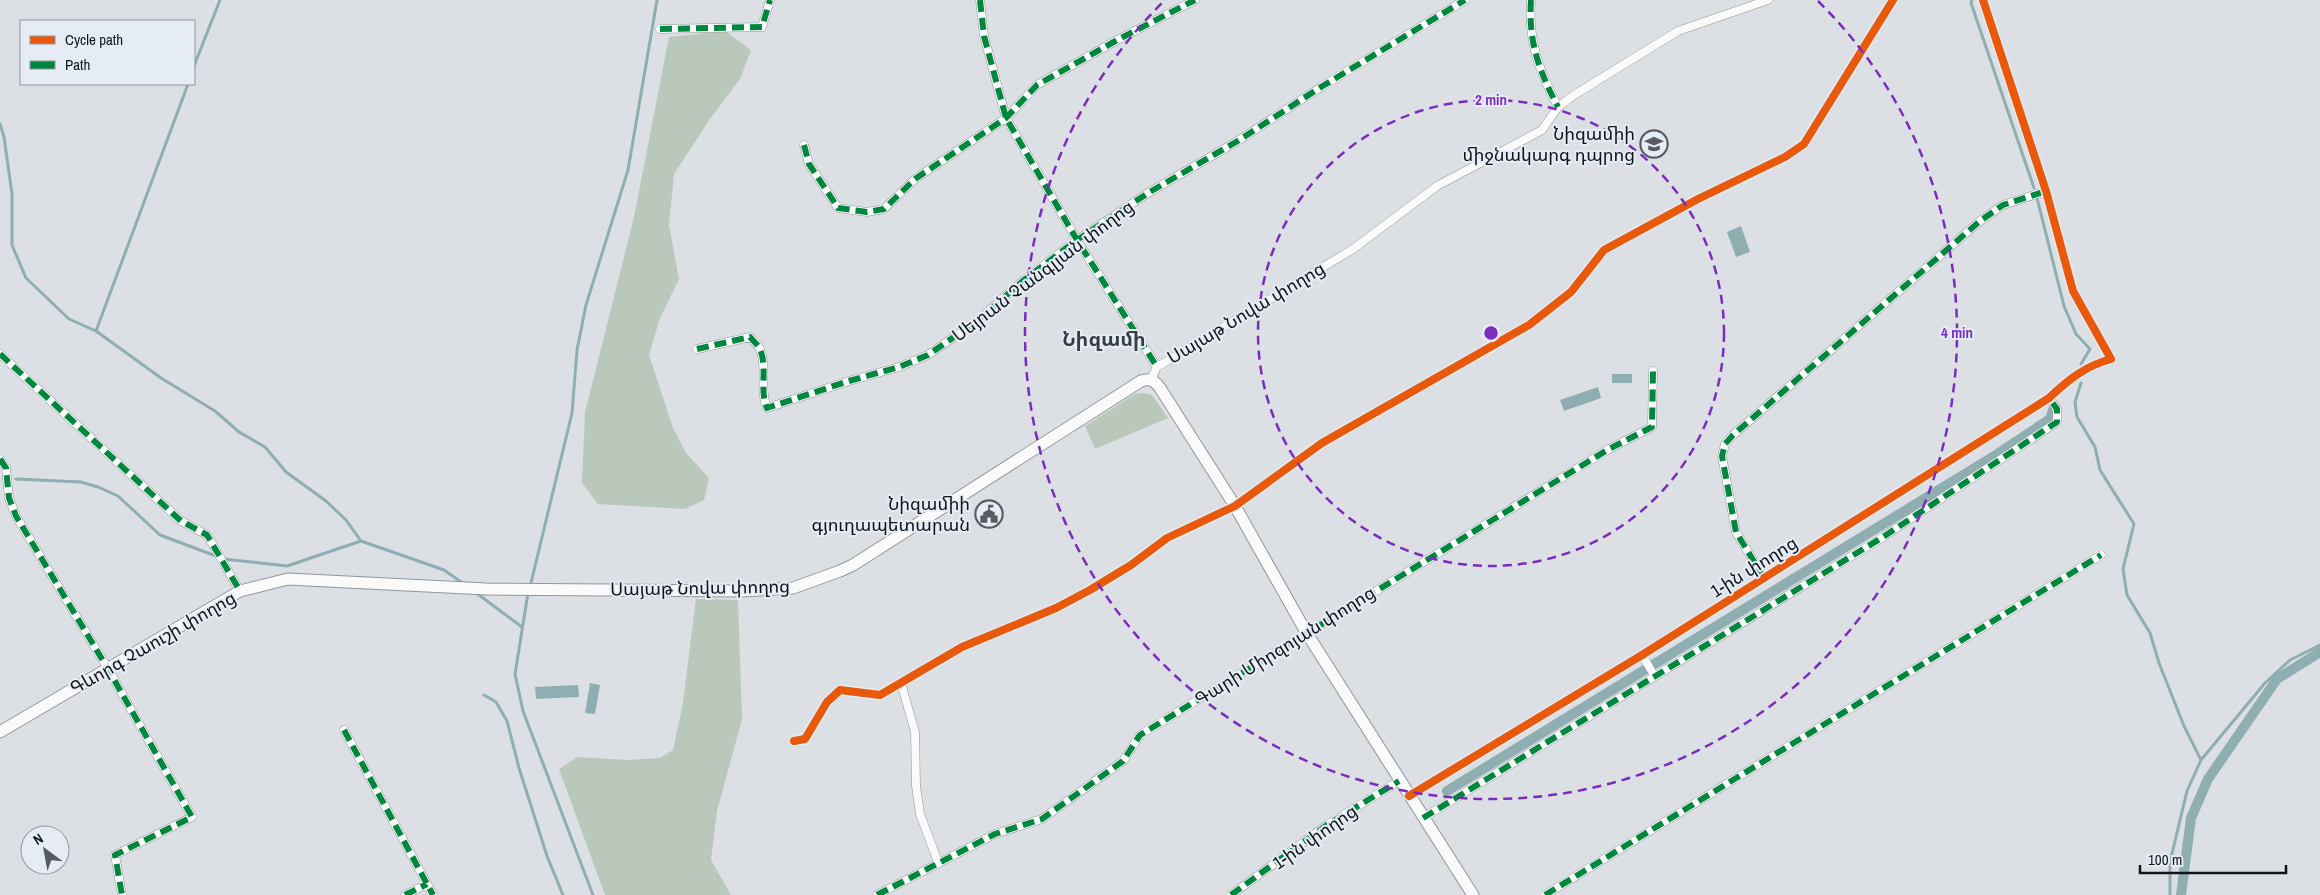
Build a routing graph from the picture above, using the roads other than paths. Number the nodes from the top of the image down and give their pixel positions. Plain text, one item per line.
1 (770, 0) edge
2 (980, 0) edge
3 (1194, 0) edge
4 (1465, 0) edge
5 (1531, 0) edge
6 (1768, 0) edge
7 (1893, 0) edge
8 (1983, 0) edge
9 (660, 29) dead end
10 (1558, 107) junction
11 (1006, 118) junction
12 (804, 145) dead end
13 (2046, 191) junction
14 (1077, 240) junction
15 (697, 349) dead end
16 (0, 354) edge
17 (1157, 367) junction
18 (1653, 371) dead end
19 (1153, 380) junction
20 (2048, 398) junction
21 (0, 459) edge
22 (1234, 506) junction
23 (2101, 556) dead end
24 (1764, 578) junction
25 (486, 589) joint
26 (240, 591) junction
27 (1306, 632) junction
28 (1642, 655) junction
29 (108, 669) junction
30 (1654, 675) junction
31 (901, 683) junction
32 (344, 730) dead end
33 (0, 732) edge
34 (794, 741) dead end
35 (1399, 781) junction
36 (1409, 796) junction
37 (1423, 818) junction
38 (938, 862) junction
39 (427, 884) junction
40 (122, 895) edge
41 (405, 895) edge
42 (433, 895) edge
43 (877, 895) edge
44 (1231, 895) edge
45 (1473, 895) edge
46 (1545, 895) edge

1 - 9 street
2 - 11 street
3 - 11 street
4 - 14 street, Սեյրան Չանգլյան փողոց
5 - 10 street
6 - 10 street, Սայաթ Նովա փողոց
7 - 22 street
8 - 13 street
10 - 17 street, Սայաթ Նովա փողոց
11 - 12 street
11 - 14 street
13 - 20 street, 1-ին փողոց
13 - 24 street
14 - 15 street, Սեյրան Չանգլյան փողոց
14 - 17 street
16 - 26 street
17 - 19 street, Սայաթ Նովա փողոց
18 - 27 street, Գարի Միրզոյան փողոց
19 - 22 main road
19 - 25 main road, Սայաթ Նովա փողոց
20 - 24 street, 1-ին փողոց
20 - 30 street
21 - 29 street
22 - 27 main road
22 - 31 street
23 - 46 street
24 - 28 street, 1-ին փողոց
25 - 26 main road, Գևորգ Չաուշի փողոց
26 - 29 main road, Գևորգ Չաուշի փողոց
27 - 35 main road
27 - 38 street, Գարի Միրզոյան փողոց
28 - 30 street
28 - 36 street, 1-ին փողոց
29 - 33 main road, Գևորգ Չաուշի փողոց
29 - 40 street
30 - 37 street
31 - 34 street
31 - 38 street
32 - 39 street
35 - 36 main road
35 - 44 street, 1-ին փողոց
36 - 37 main road
37 - 45 main road
38 - 43 street, Գարի Միրզոյան փողոց
39 - 41 street
39 - 42 street

